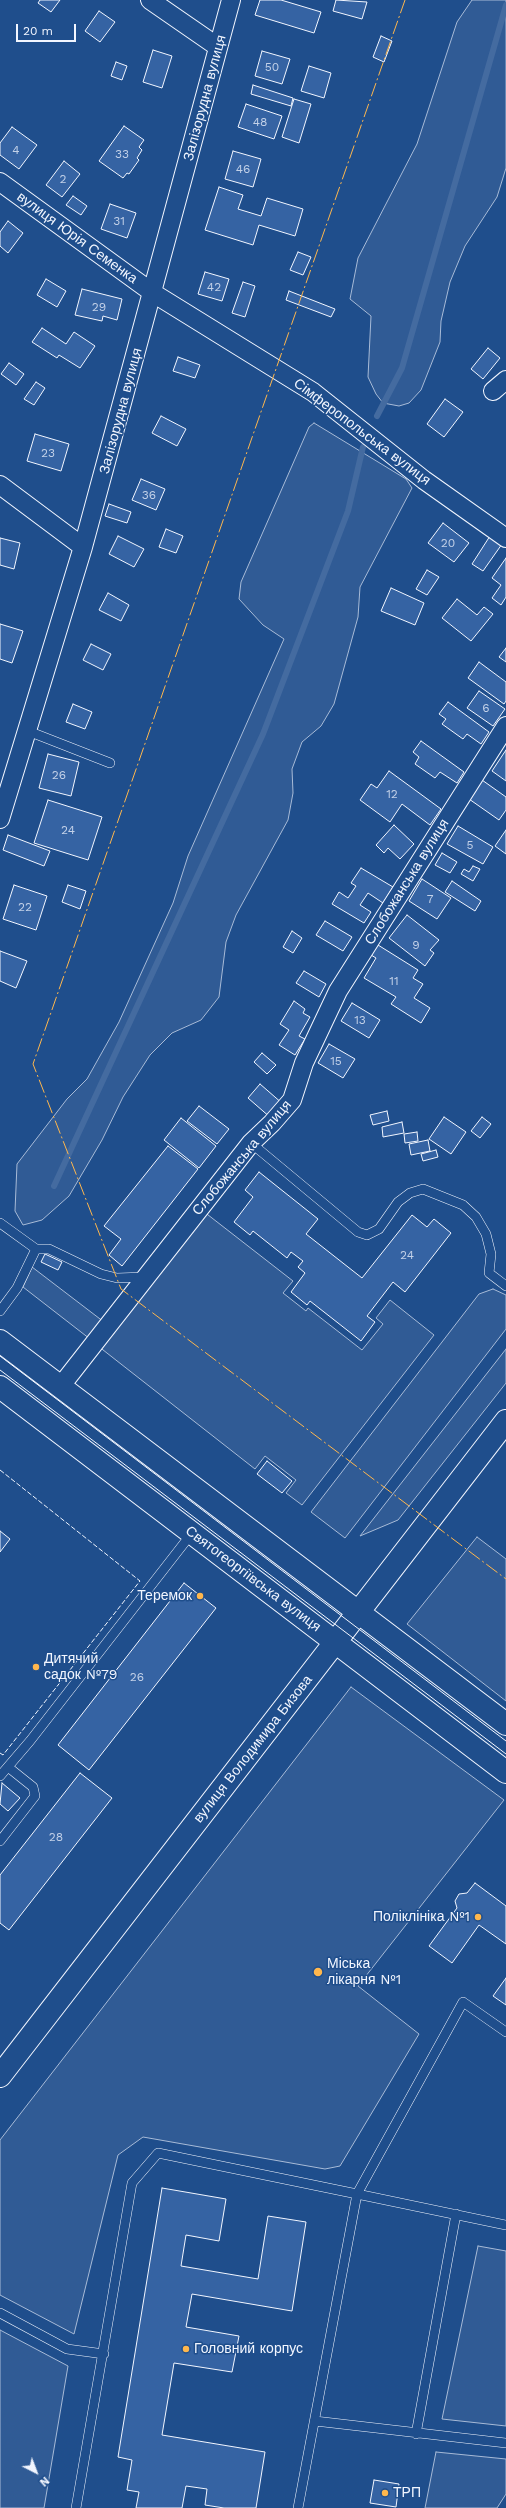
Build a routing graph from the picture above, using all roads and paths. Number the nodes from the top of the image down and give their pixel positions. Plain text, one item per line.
1 (150, 0) edge
2 (231, 0) edge
3 (218, 47) junction
4 (0, 182) edge
5 (153, 293) junction
6 (0, 485) edge
7 (506, 538) edge
8 (83, 547) junction
9 (506, 726) edge
10 (28, 731) junction
11 (110, 763) dead end
12 (6, 779) edge
13 (0, 819) edge
14 (251, 1143) junction
15 (0, 1223) edge
16 (36, 1249) junction
17 (146, 1277) junction
18 (506, 1286) edge
19 (0, 1311) edge
20 (0, 1341) edge
21 (60, 1387) junction
22 (2, 1393) edge
23 (506, 1421) edge
24 (192, 1533) junction
25 (358, 1613) junction
26 (336, 1642) junction
27 (506, 1724) edge
28 (8, 1767) junction
29 (506, 1772) edge
30 (0, 1776) edge
31 (0, 1841) edge
32 (506, 2032) edge
33 (0, 2076) edge
34 (357, 2194) junction
35 (456, 2214) junction
36 (506, 2226) edge
37 (0, 2313) edge
38 (104, 2354) junction
39 (315, 2422) junction
40 (416, 2434) junction
41 (506, 2443) edge
42 (76, 2508) edge
43 (298, 2508) edge

1 - 3 street
2 - 3 street, Залізорудна вулиця
3 - 5 street, Залізорудна вулиця
4 - 5 street, вулиця Юрія Семенка
5 - 7 street, Сімферопольська вулиця
5 - 8 street, Залізорудна вулиця
6 - 8 street
8 - 10 street, Залізорудна вулиця
9 - 14 street, Слобожанська вулиця
10 - 11 lane
10 - 12 street, Залізорудна вулиця
12 - 13 street, Залізорудна вулиця
14 - 17 street, Слобожанська вулиця
14 - 18 lane
15 - 16 lane
16 - 17 lane
16 - 19 lane
17 - 21 street, Слобожанська вулиця
20 - 21 main road
21 - 25 main road
22 - 24 main road, Святогеоргіївська вулиця
23 - 25 main road, вулиця Володимира Бизова
24 - 26 main road, Святогеоргіївська вулиця
24 - 28 lane
25 - 26 main road, вулиця Володимира Бизова
25 - 27 main road
26 - 29 main road, Святогеоргіївська вулиця
26 - 33 main road, вулиця Володимира Бизова
28 - 30 lane
28 - 31 lane
32 - 34 lane
34 - 35 lane
34 - 38 lane
34 - 39 lane
35 - 36 lane
35 - 40 lane
37 - 38 lane
38 - 42 lane
39 - 40 lane
39 - 43 lane
40 - 41 lane

